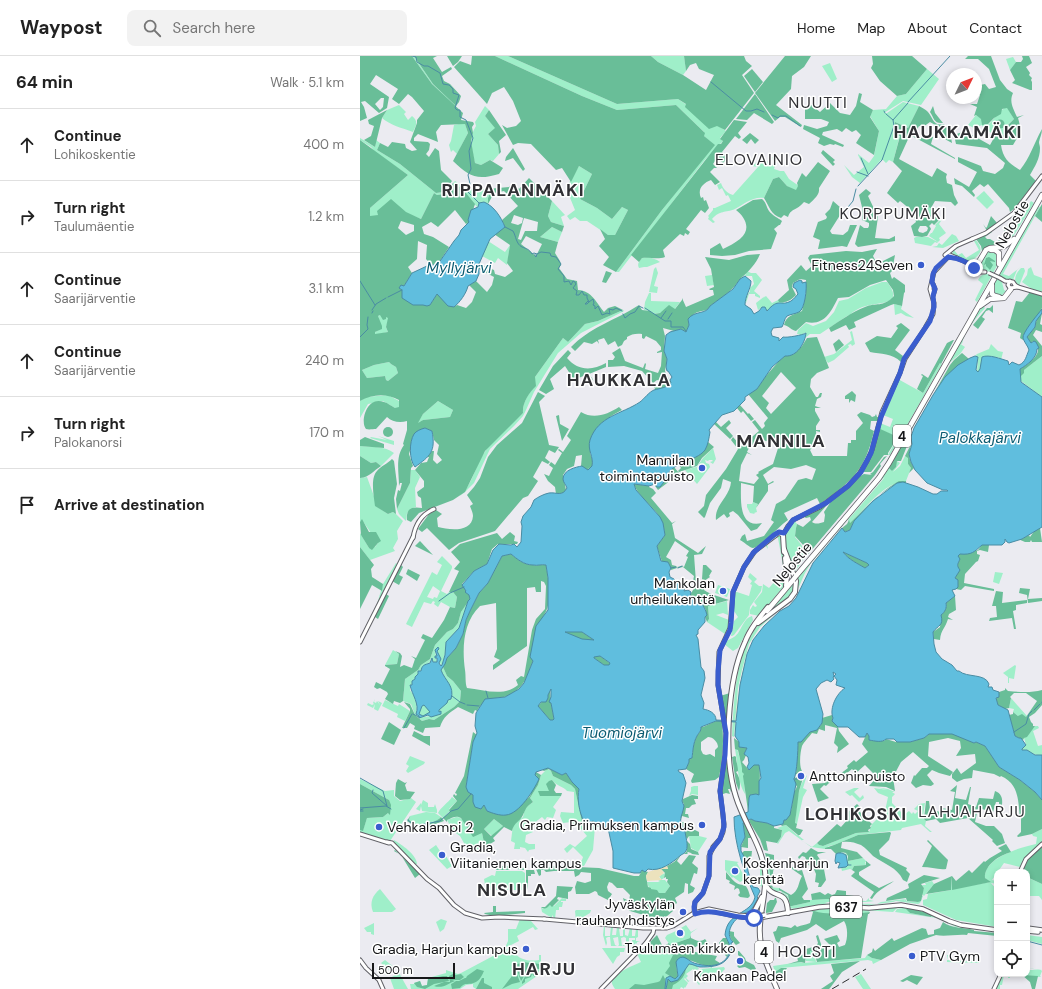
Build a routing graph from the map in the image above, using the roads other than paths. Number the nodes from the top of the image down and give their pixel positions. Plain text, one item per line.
1 (1042, 176) edge
2 (1042, 191) edge
3 (1042, 195) edge
4 (1014, 239) junction
5 (948, 255) junction
6 (1000, 264) junction
7 (978, 267) junction
8 (992, 283) junction
9 (1011, 286) junction
10 (1042, 294) edge
11 (976, 310) junction
12 (434, 509) dead end
13 (784, 534) junction
14 (784, 549) junction
15 (807, 560) joint
16 (794, 577) junction
17 (786, 586) junction
18 (768, 611) joint
19 (758, 623) junction
20 (360, 642) edge
21 (730, 721) junction
22 (360, 834) edge
23 (1042, 844) edge
24 (1022, 869) edge
25 (766, 889) junction
26 (766, 898) junction
27 (788, 912) junction
28 (695, 913) junction
29 (756, 917) junction
30 (655, 928) junction
31 (994, 928) edge
32 (1030, 930) edge
33 (1042, 932) edge
34 (758, 958) dead end
35 (360, 960) edge
36 (765, 962) junction
37 (999, 977) edge
38 (382, 989) edge
39 (601, 989) edge
40 (778, 989) edge
41 (993, 989) edge

1 - 5 main road
2 - 4 highway, Nelostie / 4
3 - 8 highway, Nelostie / 4
4 - 6 highway, Nelostie / 4
4 - 7 highway
5 - 7 main road
5 - 13 main road
6 - 7 highway
6 - 15 highway, Nelostie / 4
7 - 9 main road, bridge
8 - 9 highway
8 - 11 highway, Nelostie / 4
9 - 10 main road
9 - 11 highway
11 - 16 highway, Nelostie / 4
12 - 20 main road
13 - 14 highway
13 - 28 main road
14 - 17 highway
14 - 19 highway
15 - 16 highway, Nelostie / 4
16 - 17 highway, Nelostie / 4
16 - 18 highway, Nelostie / 4
17 - 21 highway, Nelostie / 4
18 - 19 highway, Nelostie / 4
19 - 21 highway, Nelostie / 4
21 - 25 highway, Nelostie / 4
22 - 30 main road
23 - 24 main road
25 - 26 highway, Nelostie / 4
25 - 27 highway
25 - 29 highway
25 - 36 highway, Nelostie / 4
26 - 27 highway
26 - 40 highway, Nelostie / 4
27 - 29 main road, 637, bridge
27 - 31 main road, 637
28 - 29 main road
28 - 30 main road
30 - 39 main road
32 - 33 main road
34 - 36 highway
35 - 38 main road
36 - 40 highway, Nelostie / 4
37 - 41 main road

